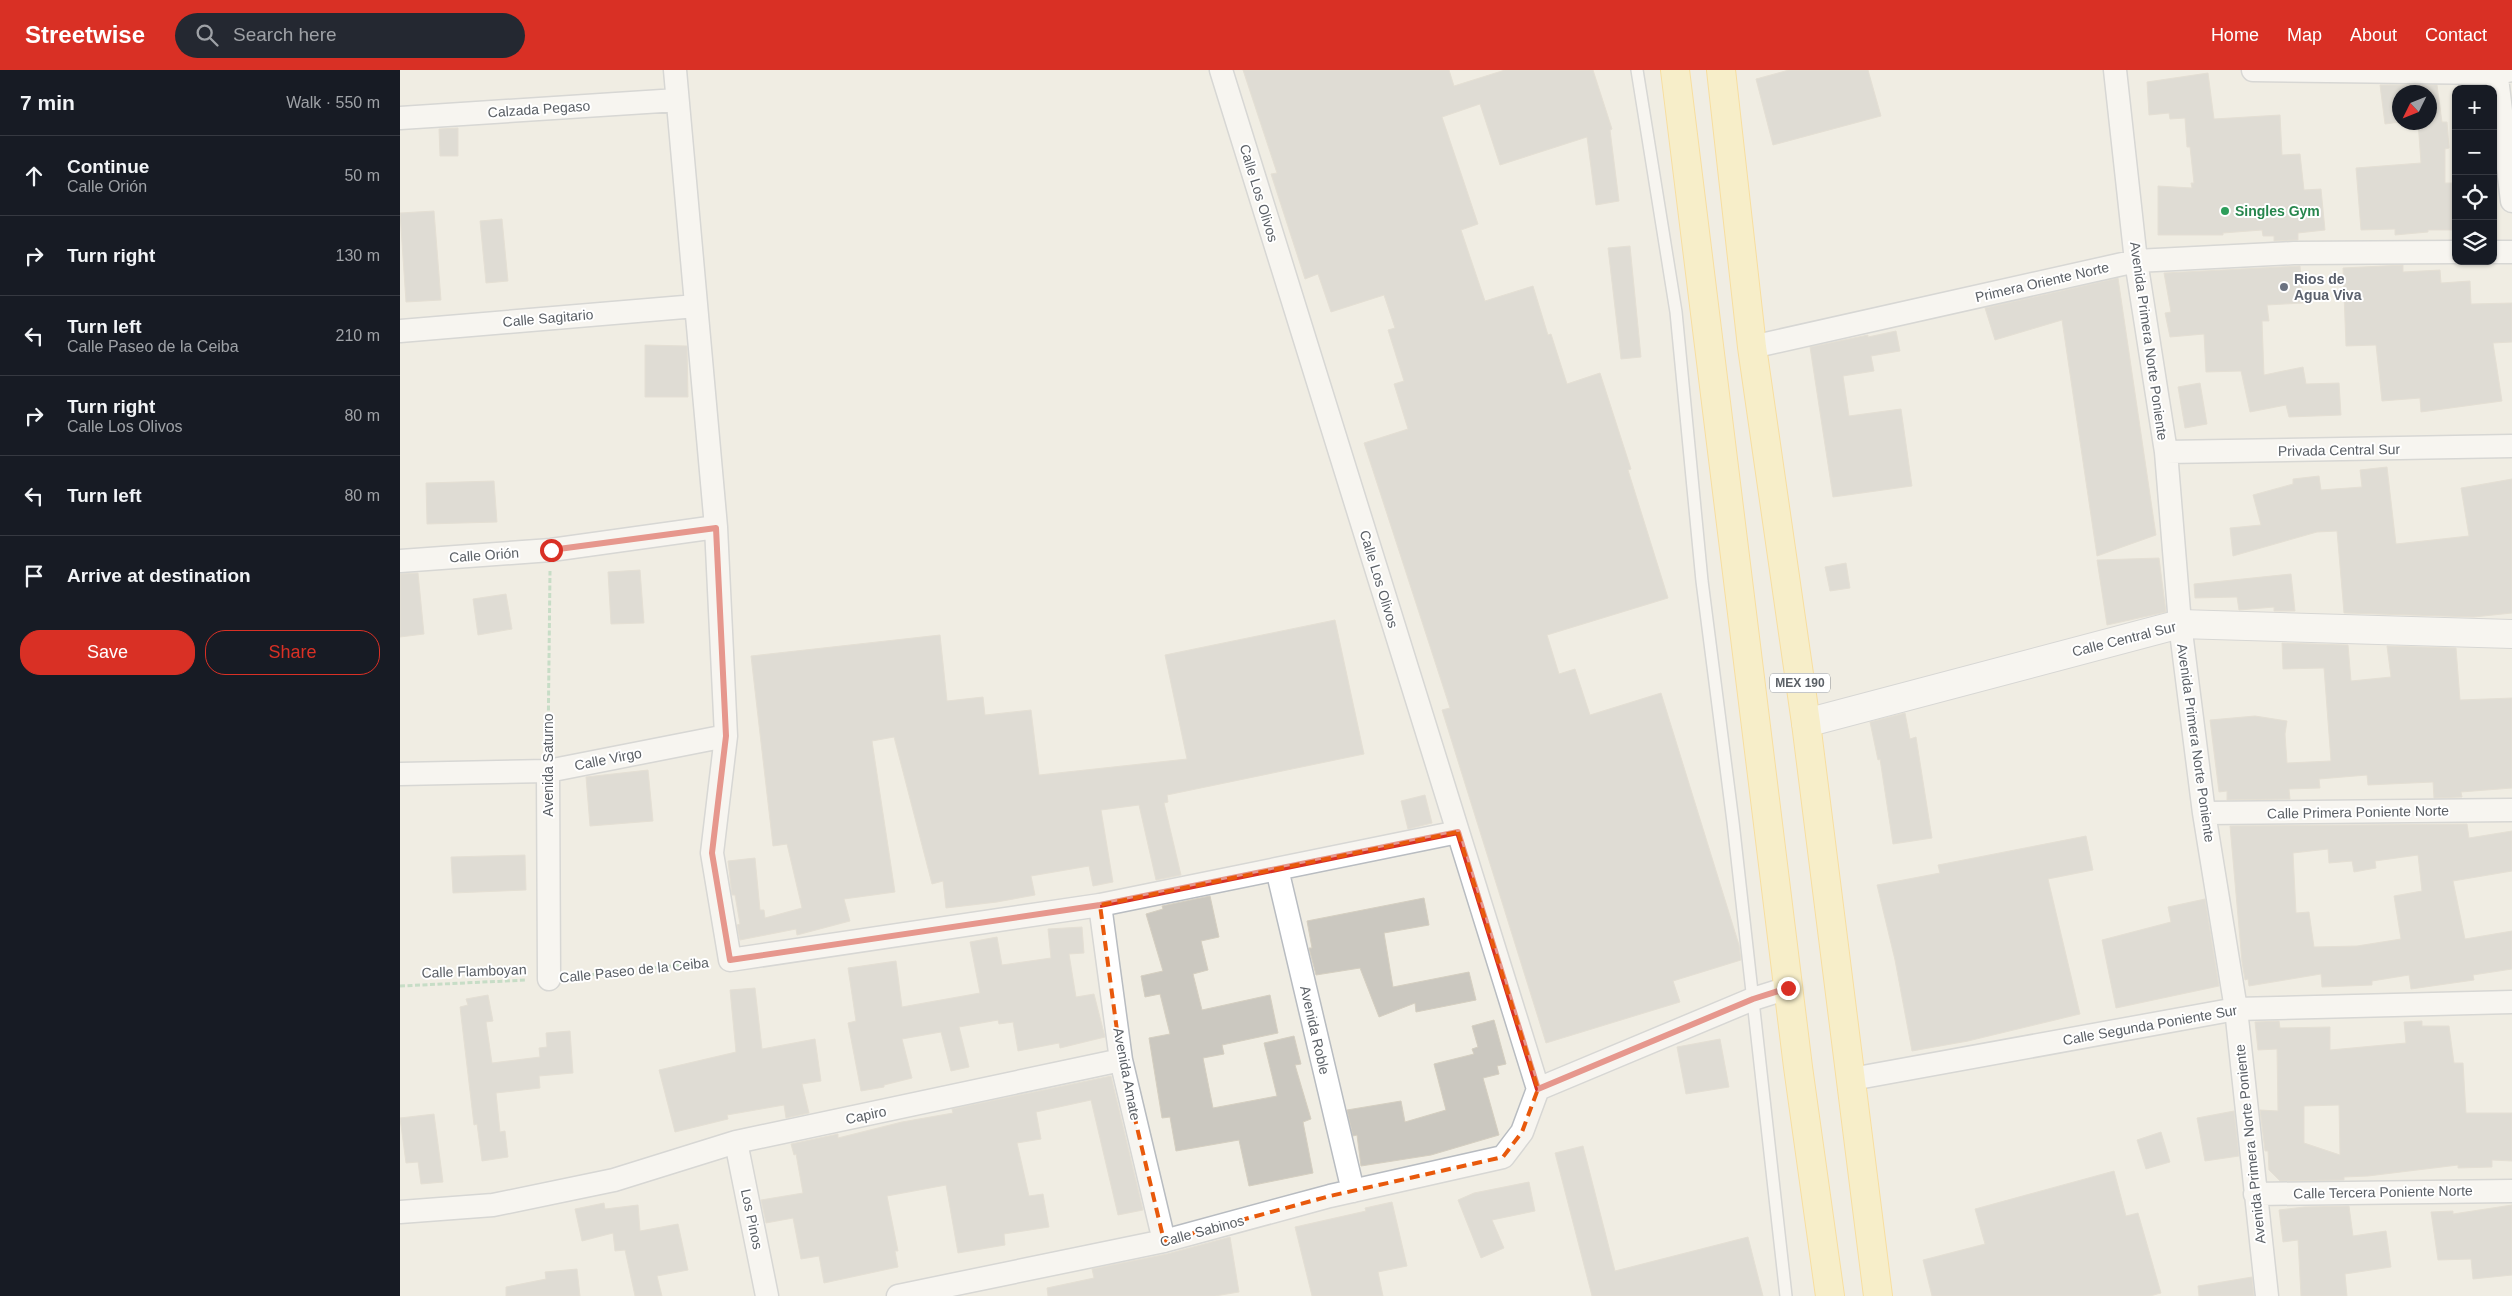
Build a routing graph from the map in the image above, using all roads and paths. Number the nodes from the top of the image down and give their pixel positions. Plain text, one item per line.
1 (675, 70) edge
2 (1221, 70) edge
3 (1637, 70) edge
4 (1675, 70) edge
5 (1721, 70) edge
6 (2115, 70) edge
7 (2253, 70) edge
8 (2502, 71) edge
9 (677, 100) junction
10 (400, 118) edge
11 (2512, 201) edge
12 (2452, 252) edge
13 (2497, 252) edge
14 (2512, 252) edge
15 (2136, 261) junction
16 (696, 306) junction
17 (400, 331) edge
18 (1752, 347) junction
19 (2512, 446) edge
20 (2166, 452) junction
21 (716, 528) junction
22 (551, 550) junction
23 (400, 561) edge
24 (2180, 624) junction
25 (2512, 634) edge
26 (1806, 723) junction
27 (726, 736) junction
28 (548, 771) junction
29 (400, 774) edge
30 (2512, 810) edge
31 (2204, 813) junction
32 (1458, 832) junction
33 (1277, 869) junction
34 (1100, 905) junction
35 (730, 960) junction
36 (549, 979) junction
37 (400, 986) edge
38 (1788, 988) junction
39 (1753, 999) junction
40 (2512, 1002) edge
41 (2236, 1009) junction
42 (1121, 1060) junction
43 (1852, 1080) junction
44 (1538, 1089) junction
45 (736, 1142) junction
46 (1353, 1191) junction
47 (2512, 1191) edge
48 (2255, 1194) junction
49 (400, 1212) edge
50 (1164, 1241) junction
51 (768, 1296) edge
52 (898, 1296) edge
53 (1786, 1296) edge
54 (1830, 1296) edge
55 (1878, 1296) edge
56 (2267, 1296) edge

1 - 9 street
2 - 32 street, Calle Los Olivos
3 - 39 lane
4 - 38 main road, MEX 190
5 - 18 main road, MEX 190
6 - 15 street, Avenida Primera Norte Poniente
7 - 8 street
8 - 11 street
9 - 10 street, Calzada Pegaso
9 - 16 street
12 - 15 street, Primera Oriente Norte
13 - 14 street
15 - 18 street, Primera Oriente Norte
15 - 20 street, Avenida Primera Norte Poniente
16 - 17 street, Calle Sagitario
16 - 21 street
18 - 26 main road, MEX 190
19 - 20 street, Privada Central Sur
20 - 24 street, Avenida Primera Norte Poniente
21 - 22 street, Calle Orión
21 - 27 street
22 - 23 street, Calle Orión
22 - 28 path, Avenida Saturno
24 - 25 street, Calle Central Sur
24 - 26 street, Calle Central Sur
24 - 31 street, Avenida Primera Norte Poniente
26 - 43 main road, MEX 190
27 - 28 street, Calle Virgo
27 - 35 street
28 - 29 street, Calle Virgo
28 - 36 street, Avenida Saturno
30 - 31 street, Calle Primera Poniente Norte
31 - 41 street, Avenida Primera Norte Poniente
32 - 33 street
32 - 44 street, Calle Los Olivos
33 - 34 street
33 - 46 street, Avenida Roble
34 - 35 street
34 - 42 street, Avenida Amate
35 - 36 path, Calle Paseo de la Ceiba
36 - 37 path, Calle Flamboyan
38 - 39 street
38 - 54 main road, MEX 190
39 - 44 street
39 - 53 lane
40 - 41 street, Calle Segunda Poniente Sur
41 - 43 street, Calle Segunda Poniente Sur
41 - 48 street, Avenida Primera Norte Poniente
42 - 45 street, Capiro
42 - 50 street, Avenida Amate
43 - 55 main road, MEX 190
44 - 46 street, Calle Sabinos
45 - 49 street, Capiro
45 - 51 street, Los Pinos
46 - 50 street, Calle Sabinos
47 - 48 street, Calle Tercera Poniente Norte
48 - 56 street, Avenida Primera Norte Poniente
50 - 52 street, Calle Sabinos

